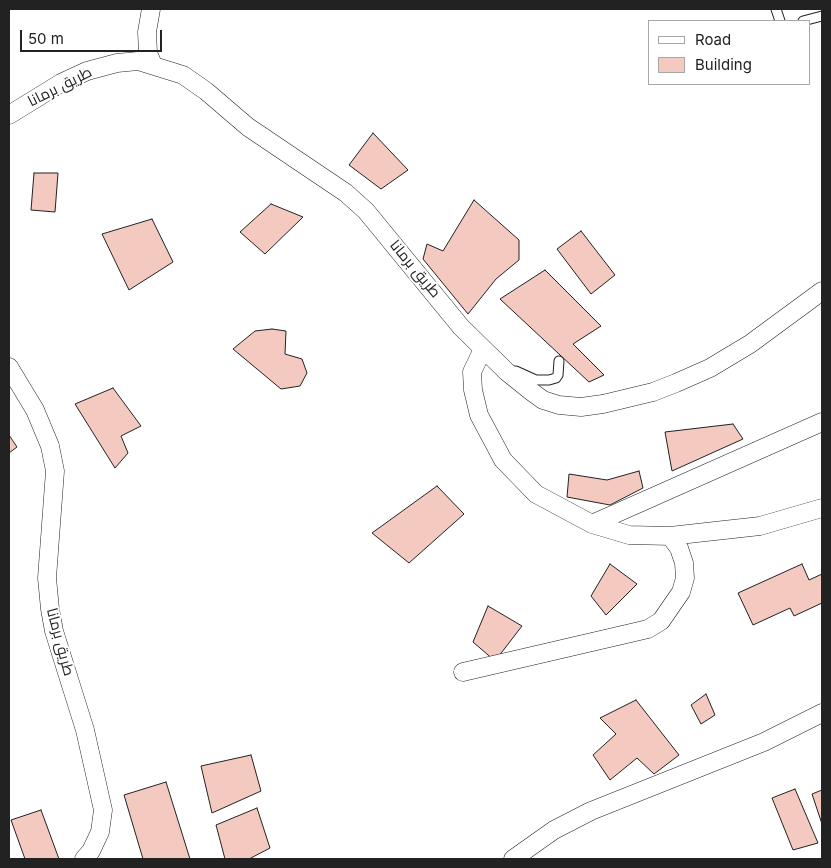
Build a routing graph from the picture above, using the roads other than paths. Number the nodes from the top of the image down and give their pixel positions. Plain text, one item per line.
1 (151, 9) edge
2 (822, 16) edge
3 (808, 20) edge
4 (153, 65) junction
5 (9, 115) edge
6 (822, 291) edge
7 (483, 349) junction
8 (558, 361) dead end
9 (9, 367) edge
10 (822, 422) edge
11 (822, 508) edge
12 (592, 524) junction
13 (670, 536) junction
14 (463, 672) dead end
15 (822, 712) edge
16 (84, 859) edge
17 (514, 859) edge

1 - 4 street
2 - 3 lane
4 - 5 street, طريق برمانا
4 - 7 street, طريق برمانا
6 - 7 street, طريق برمانا
7 - 8 lane
7 - 12 street
9 - 16 street, طريق برمانا
10 - 12 street
11 - 13 street
12 - 13 street
13 - 14 street
15 - 17 street

